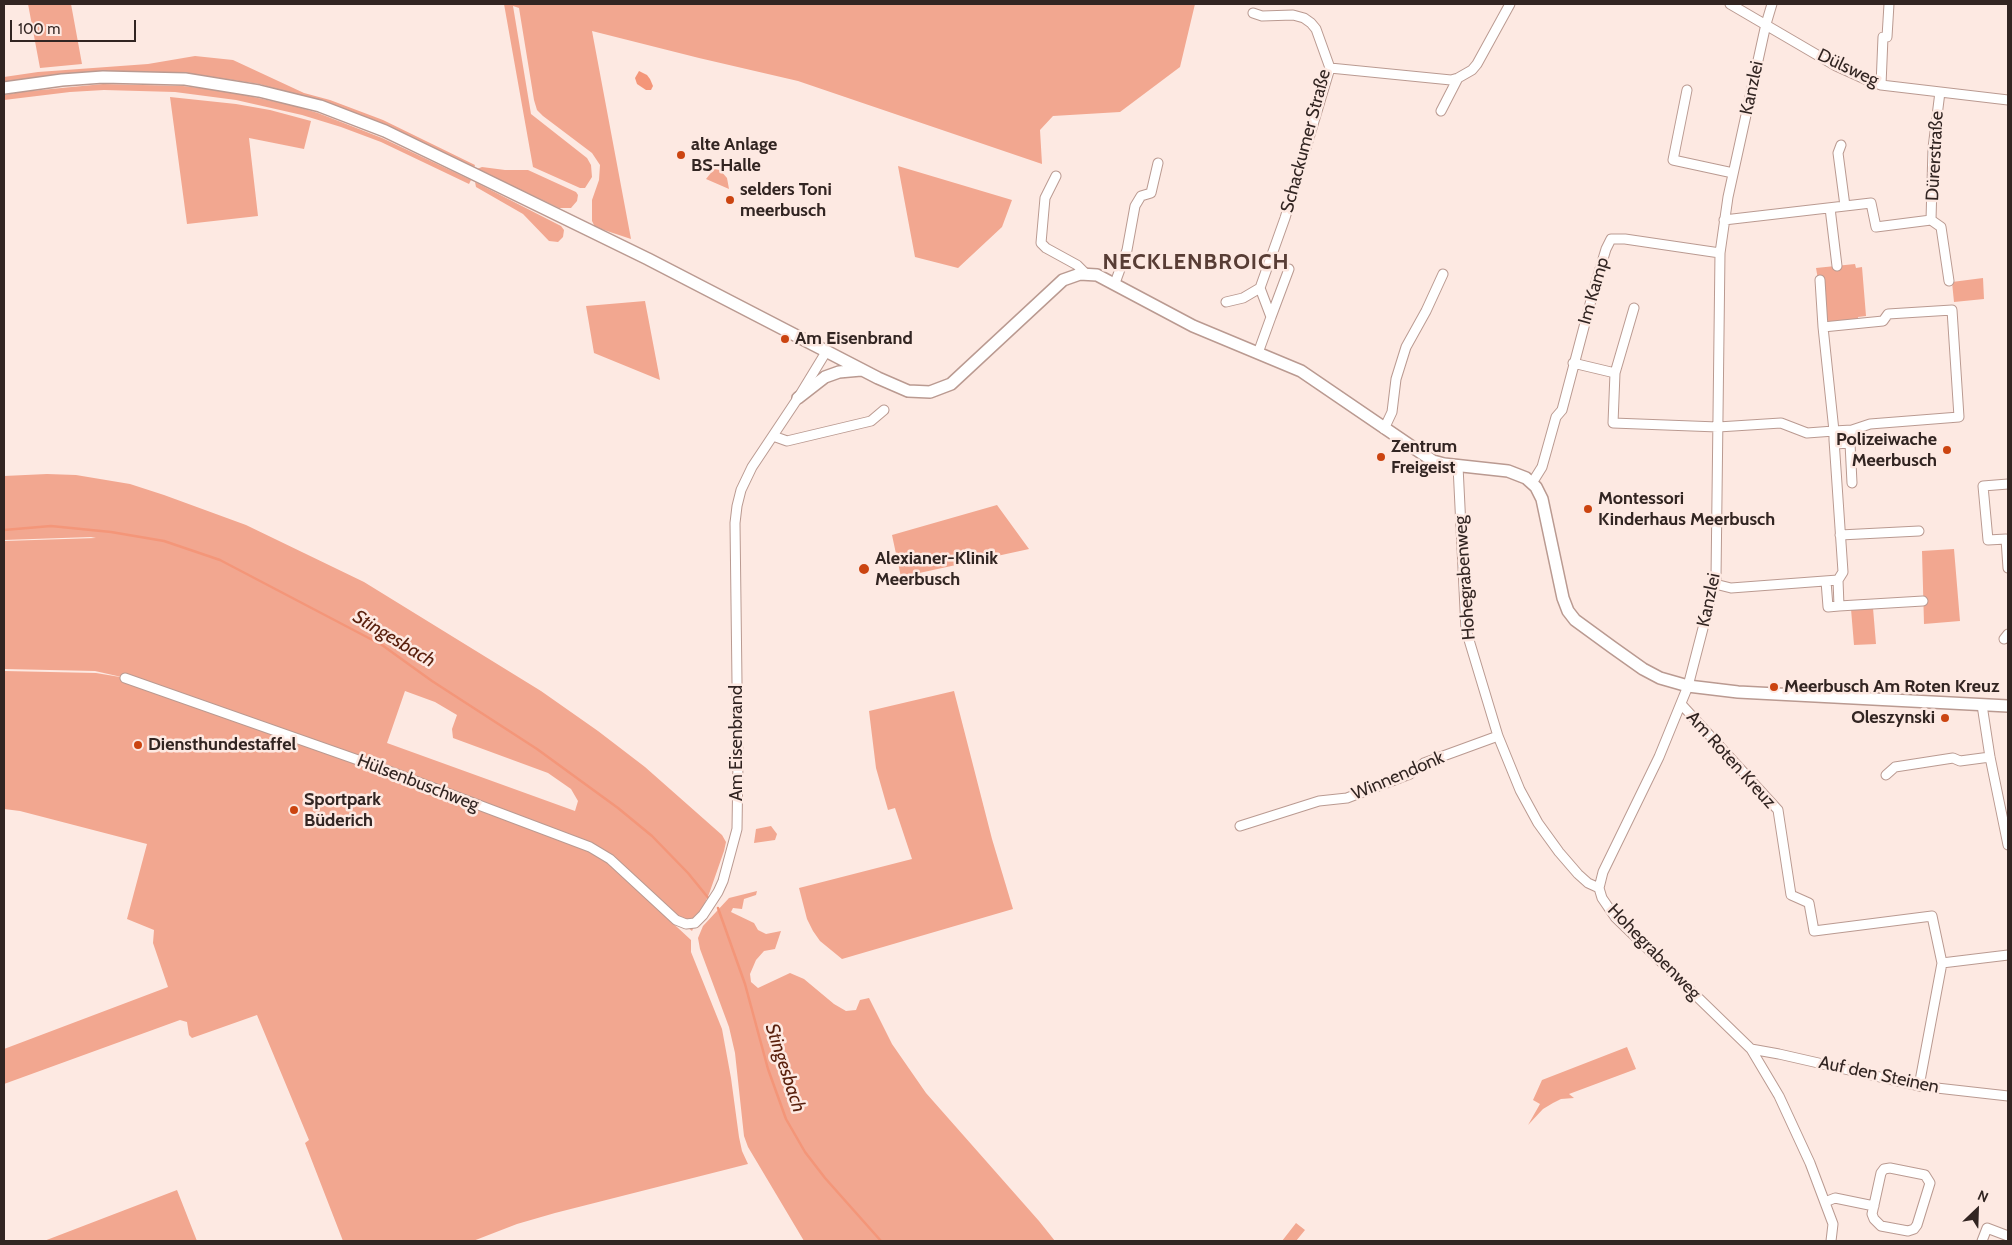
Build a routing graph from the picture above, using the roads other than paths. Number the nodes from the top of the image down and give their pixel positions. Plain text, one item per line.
1 (1510, 4) edge
2 (1730, 4) edge
3 (1772, 4) edge
4 (1889, 4) edge
5 (1254, 13) dead end
6 (1766, 24) junction
7 (1330, 68) junction
8 (1458, 78) junction
9 (1881, 85) junction
10 (4, 88) edge
11 (1687, 90) dead end
12 (1940, 92) junction
13 (2008, 100) edge
14 (1441, 112) dead end
15 (1841, 145) dead end
16 (1158, 163) dead end
17 (1733, 173) junction
18 (1056, 176) dead end
19 (1845, 206) junction
20 (1830, 208) junction
21 (1724, 220) junction
22 (1931, 220) junction
23 (1720, 253) junction
24 (1837, 266) dead end
25 (1289, 270) dead end
26 (1085, 273) junction
27 (1443, 274) dead end
28 (1820, 280) dead end
29 (1949, 281) dead end
30 (1115, 283) junction
31 (1260, 288) junction
32 (1226, 302) dead end
33 (1634, 308) dead end
34 (1271, 317) junction
35 (1823, 327) junction
36 (826, 352) junction
37 (1258, 353) junction
38 (1573, 363) junction
39 (862, 370) junction
40 (1615, 374) junction
41 (798, 398) junction
42 (884, 410) dead end
43 (1718, 427) junction
44 (1384, 429) junction
45 (1834, 431) junction
46 (773, 436) junction
47 (1835, 444) junction
48 (1458, 466) junction
49 (1532, 483) junction
50 (1852, 483) dead end
51 (2008, 484) edge
52 (1919, 531) dead end
53 (1840, 535) junction
54 (2008, 568) edge
55 (1838, 580) junction
56 (1826, 581) junction
57 (1715, 584) junction
58 (1923, 601) dead end
59 (1840, 606) junction
60 (125, 678) dead end
61 (1688, 686) junction
62 (1680, 704) junction
63 (1982, 705) junction
64 (2008, 706) edge
65 (1498, 736) junction
66 (1990, 757) junction
67 (1886, 775) dead end
68 (1240, 826) dead end
69 (2008, 845) edge
70 (1599, 888) junction
71 (689, 925) joint
72 (2008, 955) edge
73 (1942, 963) junction
74 (1751, 1049) junction
75 (1919, 1086) junction
76 (2008, 1096) edge
77 (1825, 1202) junction
78 (1874, 1206) junction
79 (2008, 1236) edge
80 (1831, 1241) edge
81 (1982, 1241) edge

1 - 8 street
2 - 6 street, Dülsweg
3 - 6 street, Kanzlei
4 - 9 street
5 - 7 street, Schackumer Straße
6 - 9 street, Dülsweg
6 - 17 street, Kanzlei
7 - 8 street
7 - 31 street, Schackumer Straße
8 - 14 street
9 - 12 street, Dülsweg
10 - 36 main road
11 - 17 street
12 - 13 street, Dülsweg
12 - 22 street, Dürerstraße
15 - 19 street
16 - 30 street
17 - 21 street, Kanzlei
18 - 26 street
19 - 20 street, Dürerstraße
19 - 22 street, Dürerstraße
20 - 21 street, Dürerstraße
20 - 24 street
21 - 23 street, Kanzlei
22 - 29 street, Dürerstraße
23 - 38 street, Im Kamp
23 - 43 street, Kanzlei
25 - 34 street
26 - 30 main road
26 - 39 main road
27 - 44 street
28 - 35 street
30 - 37 main road
31 - 32 street
31 - 34 street
33 - 40 street
34 - 37 street
35 - 45 street
35 - 45 street
36 - 39 main road
36 - 41 street, Am Eisenbrand
37 - 44 main road
38 - 40 street
38 - 49 street, Im Kamp
39 - 41 main road
40 - 43 street
41 - 46 street, Am Eisenbrand
42 - 46 street
43 - 45 street
43 - 57 street, Kanzlei
44 - 48 main road
45 - 47 street
46 - 71 street, Am Eisenbrand
47 - 50 street
47 - 53 street
48 - 49 main road
48 - 65 street, Hohegrabenweg
49 - 61 main road
51 - 54 street
52 - 53 street
53 - 55 street
55 - 56 street
55 - 59 street
56 - 57 street
56 - 59 street
57 - 61 street, Kanzlei
58 - 59 street
60 - 71 street, Hülsenbuschweg
61 - 62 street, Kanzlei
61 - 63 main road
62 - 70 street, Kanzlei
62 - 73 street, Am Roten Kreuz
63 - 64 main road
63 - 66 street
65 - 68 street, Winnendonk
65 - 70 street, Hohegrabenweg
66 - 67 street
66 - 69 street
70 - 74 street, Hohegrabenweg
72 - 73 street
73 - 75 street, Am Roten Kreuz
74 - 75 street, Auf den Steinen
74 - 77 street, Hohegrabenweg
75 - 76 street, Auf den Steinen
77 - 78 street
77 - 80 street, Hohegrabenweg
78 - 78 street
79 - 81 street

